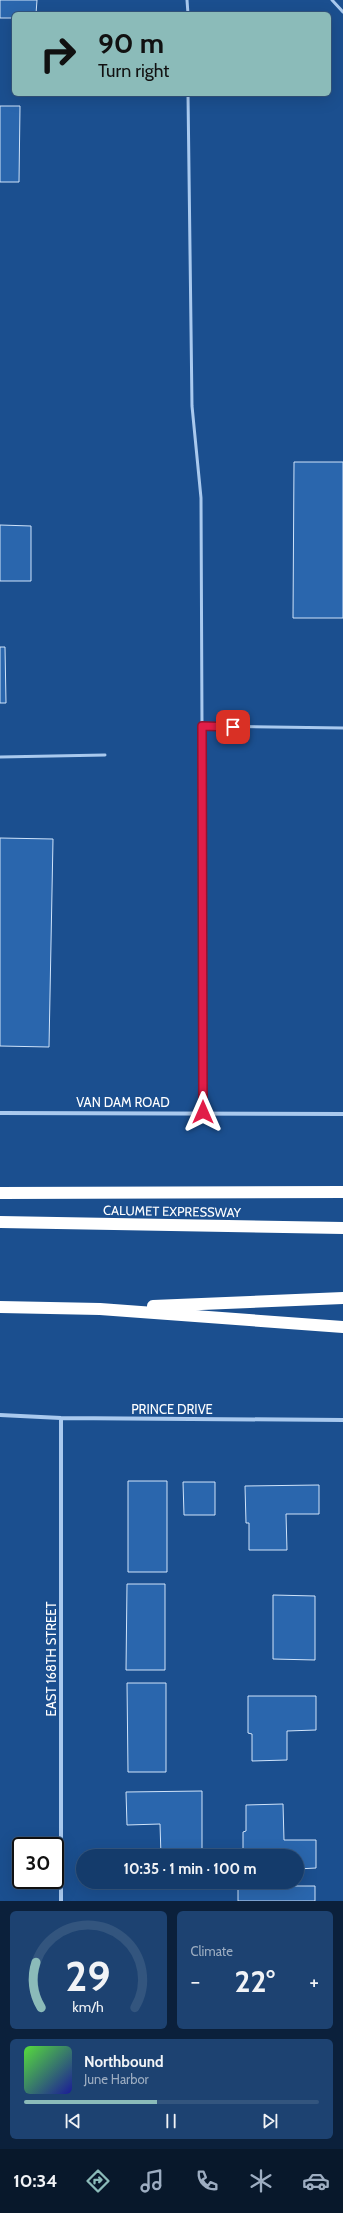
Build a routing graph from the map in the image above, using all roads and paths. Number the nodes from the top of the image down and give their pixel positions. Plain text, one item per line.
1 (187, 0) edge
2 (332, 0) edge
3 (188, 12) edge
4 (343, 12) edge
5 (188, 96) edge
6 (202, 726) junction
7 (343, 728) edge
8 (105, 755) dead end
9 (0, 757) edge
10 (203, 1112) junction
11 (0, 1113) edge
12 (343, 1114) edge
13 (343, 1192) edge
14 (0, 1193) edge
15 (0, 1222) edge
16 (343, 1228) edge
17 (343, 1298) edge
18 (0, 1307) edge
19 (100, 1309) junction
20 (343, 1327) edge
21 (0, 1415) edge
22 (61, 1418) junction
23 (343, 1420) edge
24 (61, 1901) edge

1 - 3 lane
2 - 4 lane
5 - 6 lane
6 - 7 lane
6 - 10 street
8 - 9 lane
10 - 11 street, VAN DAM ROAD
10 - 12 street, VAN DAM ROAD
13 - 14 highway
15 - 16 highway, CALUMET EXPRESSWAY
17 - 19 highway
18 - 19 highway
19 - 20 highway
21 - 22 street, PRINCE DRIVE
22 - 23 street, PRINCE DRIVE
22 - 24 street, EAST 168TH STREET

